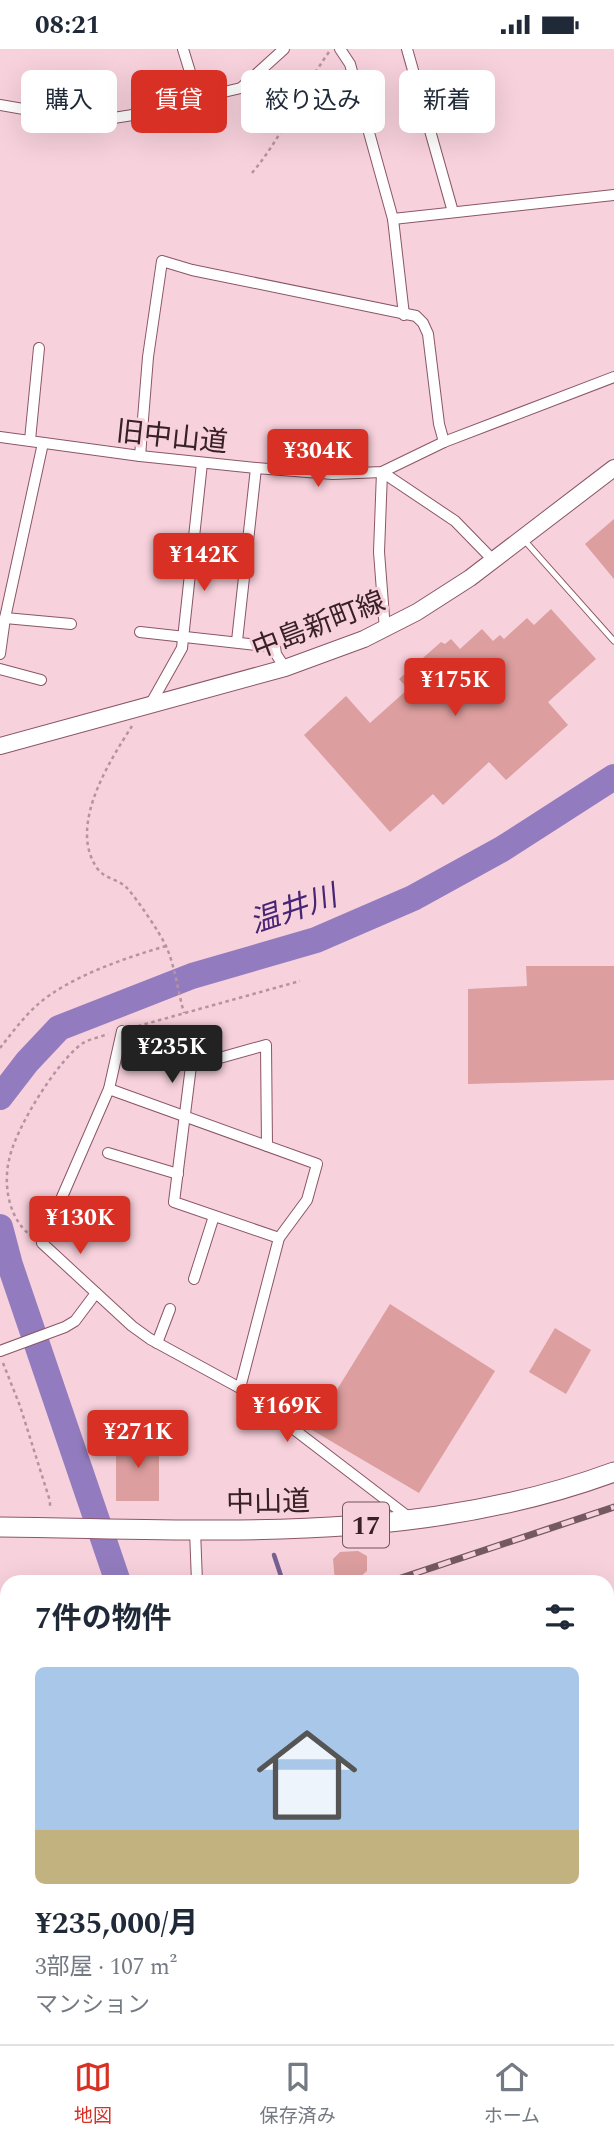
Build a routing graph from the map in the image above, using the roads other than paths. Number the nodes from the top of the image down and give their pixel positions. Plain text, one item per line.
1 (183, 49) edge
2 (284, 49) edge
3 (340, 49) edge
4 (407, 49) edge
5 (189, 70) edge
6 (227, 91) edge
7 (0, 105) edge
8 (131, 115) edge
9 (614, 195) edge
10 (453, 212) junction
11 (393, 219) junction
12 (404, 314) junction
13 (39, 348) dead end
14 (614, 377) edge
15 (0, 437) edge
16 (30, 440) junction
17 (444, 442) junction
18 (43, 443) junction
19 (140, 456) junction
20 (202, 463) junction
21 (256, 468) junction
22 (614, 468) edge
23 (382, 472) junction
24 (523, 539) junction
25 (493, 560) junction
26 (5, 618) junction
27 (71, 625) dead end
28 (2, 630) edge
29 (385, 630) junction
30 (140, 632) dead end
31 (184, 637) junction
32 (237, 641) junction
33 (614, 641) edge
34 (0, 654) edge
35 (285, 668) junction
36 (0, 669) edge
37 (41, 680) dead end
38 (150, 705) junction
39 (0, 745) edge
40 (122, 1031) dead end
41 (109, 1089) junction
42 (184, 1116) junction
43 (267, 1146) junction
44 (108, 1153) dead end
45 (178, 1174) junction
46 (214, 1216) junction
47 (279, 1238) junction
48 (194, 1279) dead end
49 (96, 1293) junction
50 (170, 1309) dead end
51 (157, 1343) junction
52 (1, 1352) edge
53 (240, 1388) junction
54 (614, 1472) edge
55 (412, 1521) junction
56 (0, 1527) edge
57 (195, 1530) junction
58 (197, 1575) edge

1 - 5 street
2 - 6 street
3 - 11 street
4 - 10 street
7 - 8 street
9 - 10 street
10 - 11 street
11 - 12 street
12 - 17 street
12 - 19 street
13 - 16 street
14 - 17 street, 旧中山道
15 - 16 street, 旧中山道
16 - 18 street, 旧中山道
17 - 23 street, 旧中山道
18 - 19 street, 旧中山道
18 - 26 street
19 - 20 street, 旧中山道
20 - 21 street, 旧中山道
20 - 31 street
21 - 23 street, 旧中山道
21 - 32 street
22 - 24 main road, 中島新町線
23 - 25 street
23 - 29 street
24 - 25 main road, 中島新町線
24 - 33 lane
25 - 29 main road, 中島新町線
26 - 27 street
26 - 28 street
28 - 34 street
29 - 35 main road, 中島新町線
30 - 31 street
31 - 32 street
31 - 38 street
32 - 35 street
35 - 38 main road, 中島新町線
36 - 37 street
38 - 39 main road, 中島新町線
40 - 41 street
41 - 42 street
41 - 49 street
42 - 43 street
42 - 43 street
42 - 45 street
43 - 47 street
44 - 45 street
45 - 46 street
46 - 47 street
46 - 48 street
47 - 53 street
49 - 51 street
49 - 52 street
50 - 51 street
51 - 53 street
53 - 55 street
54 - 55 highway, 中山道 / 17
55 - 57 highway, 中山道 / 17
56 - 57 highway, 中山道 / 17
57 - 58 street

